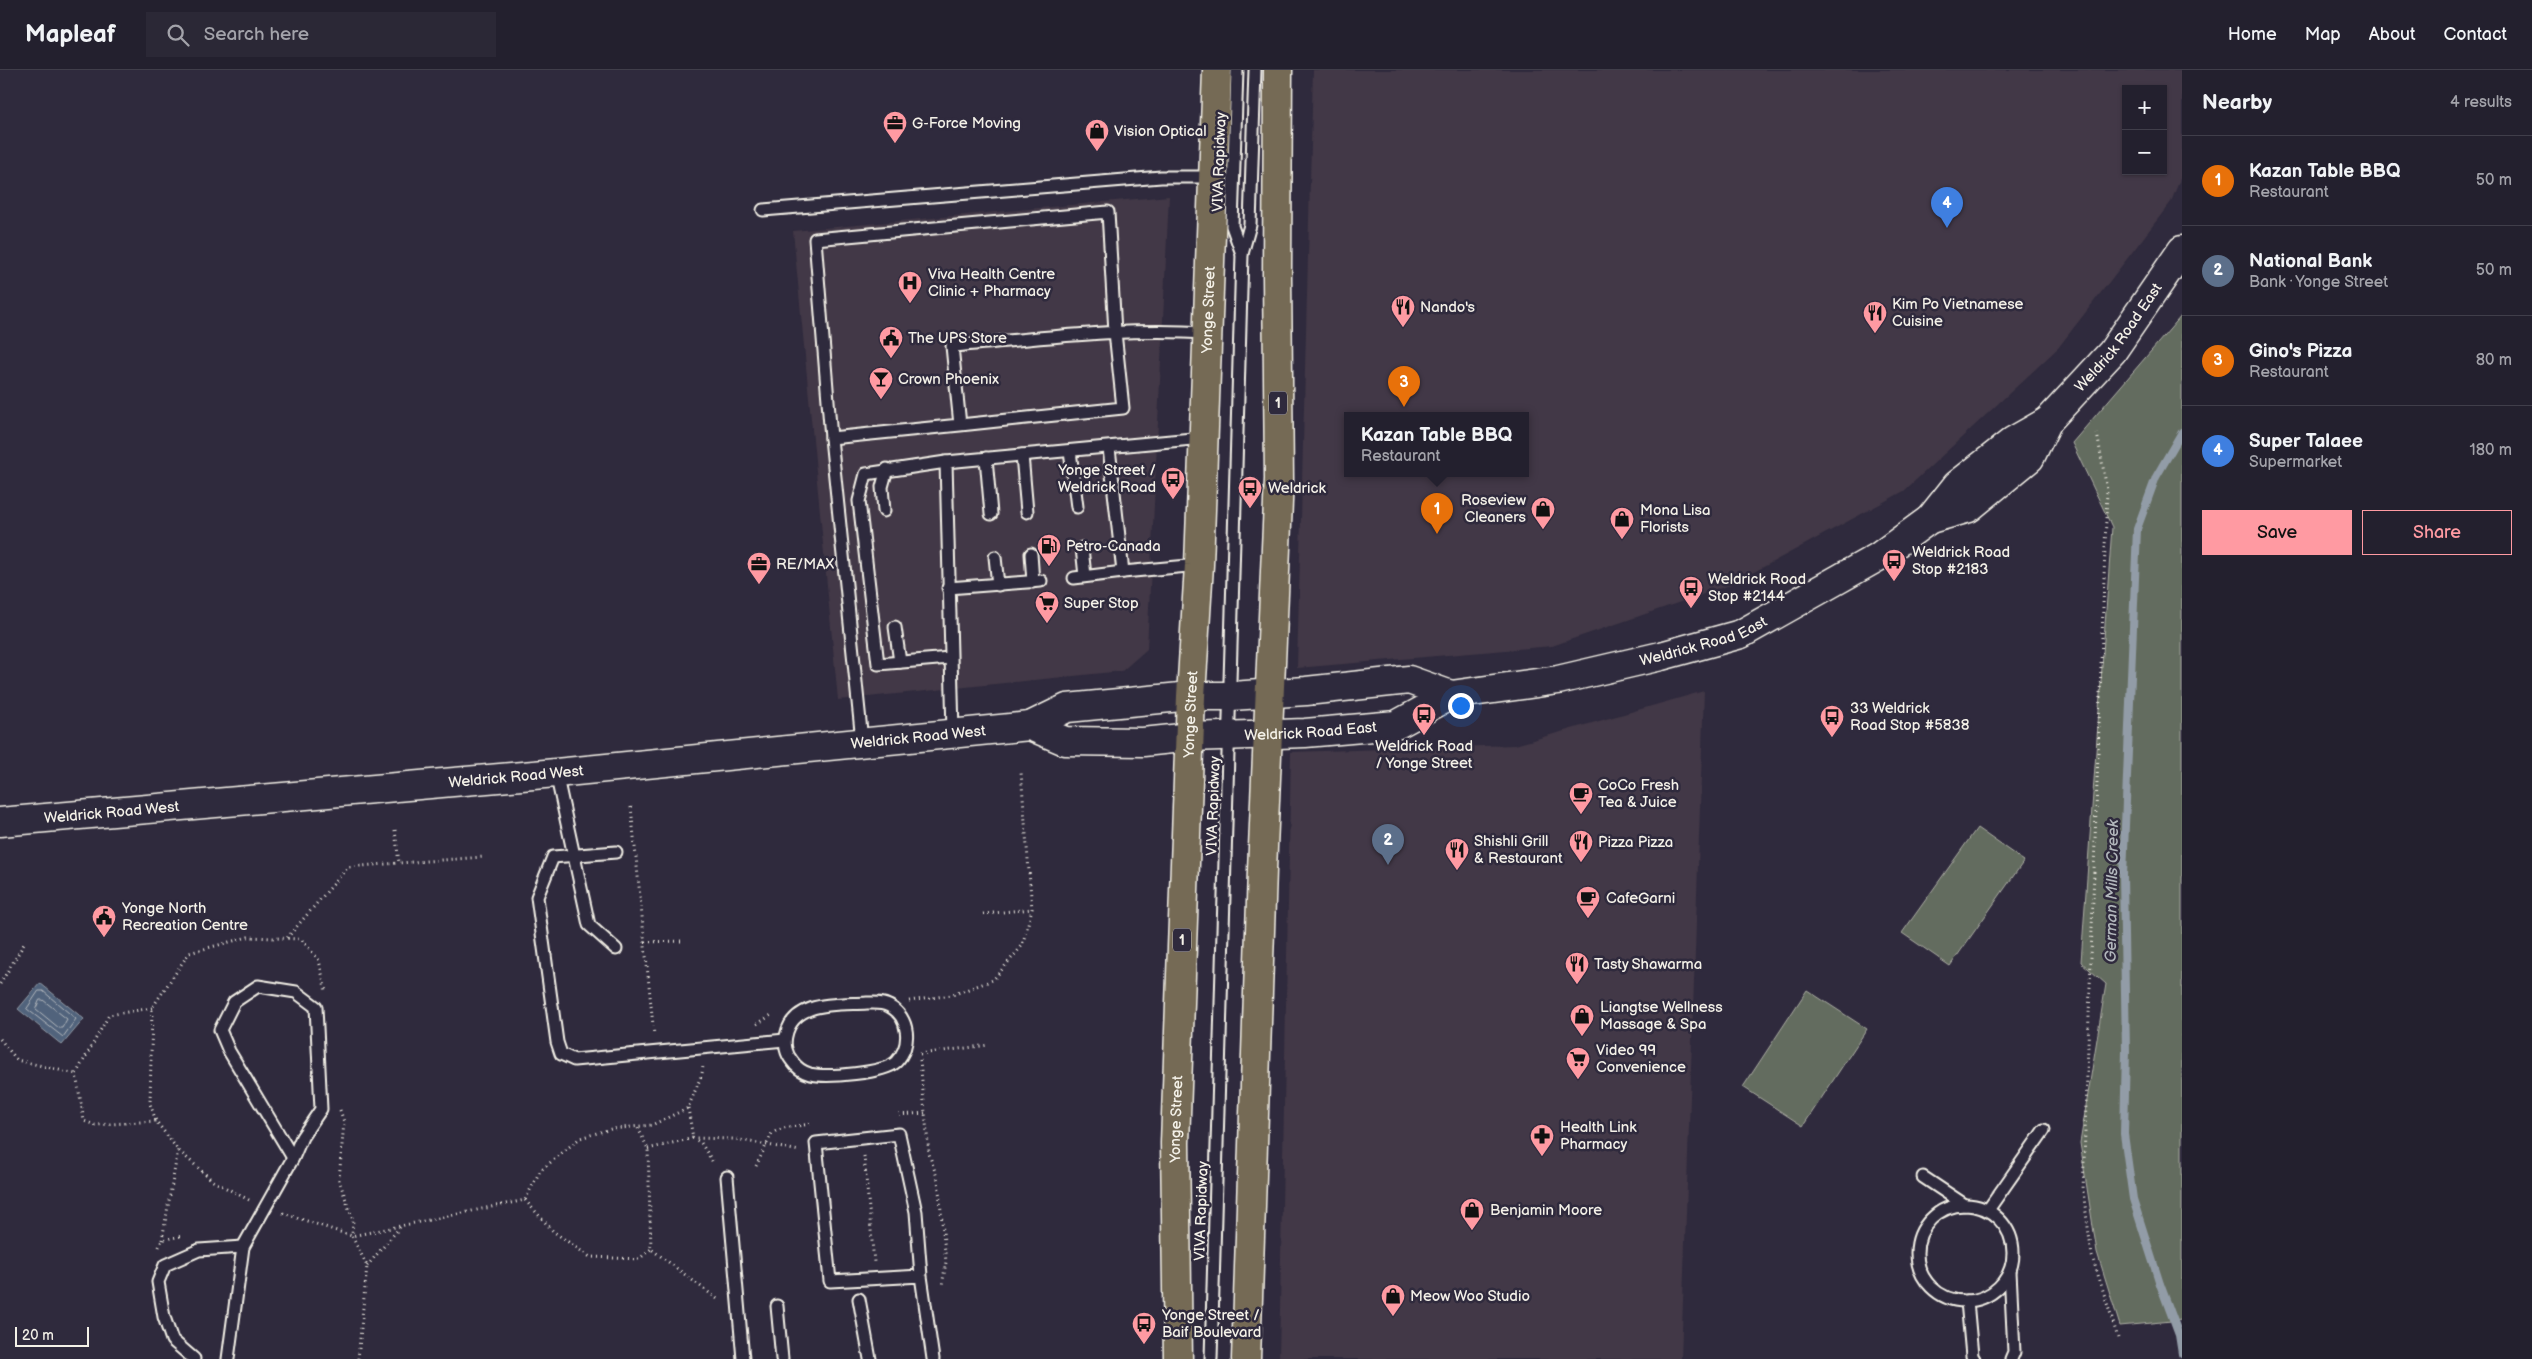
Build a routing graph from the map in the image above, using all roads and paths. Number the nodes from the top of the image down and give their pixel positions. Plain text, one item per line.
1 (1217, 70) edge
2 (1237, 70) edge
3 (1255, 70) edge
4 (1278, 70) edge
5 (1213, 178) junction
6 (763, 210) dead end
7 (2182, 250) edge
8 (1242, 254) junction
9 (1115, 332) junction
10 (1207, 333) junction
11 (960, 425) junction
12 (2097, 433) dead end
13 (830, 438) junction
14 (1204, 438) junction
15 (1109, 448) junction
16 (1070, 451) junction
17 (1022, 455) junction
18 (986, 458) junction
19 (946, 462) junction
20 (887, 469) junction
21 (1077, 507) dead end
22 (884, 511) dead end
23 (1027, 512) dead end
24 (992, 514) dead end
25 (1082, 548) dead end
26 (1031, 554) dead end
27 (995, 557) dead end
28 (1199, 565) junction
29 (1123, 572) junction
30 (998, 585) junction
31 (948, 588) junction
32 (895, 627) dead end
33 (950, 658) junction
34 (900, 662) junction
35 (1269, 694) junction
36 (1451, 695) junction
37 (1191, 696) junction
38 (1231, 696) junction
39 (1030, 726) junction
40 (953, 732) junction
41 (1267, 735) junction
42 (1191, 736) junction
43 (1230, 736) junction
44 (862, 742) junction
45 (1021, 772) dead end
46 (556, 773) junction
47 (632, 807) dead end
48 (0, 822) edge
49 (395, 830) dead end
50 (616, 852) dead end
51 (574, 855) junction
52 (484, 857) dead end
53 (399, 862) junction
54 (1032, 909) junction
55 (982, 914) dead end
56 (286, 938) junction
57 (684, 941) dead end
58 (645, 942) junction
59 (24, 944) dead end
60 (616, 949) dead end
61 (0, 984) edge
62 (327, 997) dead end
63 (910, 1000) junction
64 (890, 1006) junction
65 (152, 1008) junction
66 (913, 1008) dead end
67 (0, 1039) edge
68 (785, 1040) junction
69 (989, 1045) dead end
70 (704, 1047) junction
71 (919, 1047) dead end
72 (656, 1052) junction
73 (920, 1054) junction
74 (76, 1074) junction
75 (340, 1108) dead end
76 (688, 1108) junction
77 (156, 1121) junction
78 (638, 1128) junction
79 (2044, 1130) dead end
80 (693, 1138) junction
81 (862, 1138) junction
82 (766, 1145) junction
83 (648, 1149) junction
84 (178, 1150) junction
85 (818, 1155) junction
86 (293, 1158) junction
87 (756, 1166) dead end
88 (727, 1177) joint
89 (1923, 1177) dead end
90 (525, 1200) junction
91 (1965, 1204) junction
92 (264, 1206) junction
93 (1988, 1210) junction
94 (401, 1225) junction
95 (352, 1236) junction
96 (162, 1240) dead end
97 (243, 1247) junction
98 (652, 1249) junction
99 (368, 1266) junction
100 (2010, 1270) junction
101 (921, 1276) junction
102 (876, 1279) junction
103 (943, 1295) dead end
104 (858, 1299) dead end
105 (1967, 1301) junction
106 (777, 1306) dead end
107 (740, 1317) junction
108 (2118, 1338) dead end
109 (194, 1359) edge
110 (228, 1359) edge
111 (358, 1359) edge
112 (743, 1359) edge
113 (782, 1359) edge
114 (870, 1359) edge
115 (933, 1359) edge
116 (1178, 1359) edge
117 (1211, 1359) edge
118 (1246, 1359) edge
119 (1974, 1359) edge
120 (2011, 1359) edge

1 - 5 main road, Yonge Street / 1
2 - 8 lane, VIVA Rapidway
3 - 8 lane, VIVA Rapidway
4 - 35 main road, 1
5 - 6 lane
5 - 10 main road, Yonge Street / 1
7 - 36 street, Weldrick Road East
8 - 38 lane, VIVA Rapidway
9 - 10 lane
9 - 11 lane
9 - 11 lane
9 - 13 lane
10 - 14 main road, Yonge Street / 1
11 - 13 lane
12 - 108 path
13 - 44 lane
14 - 15 lane
14 - 28 main road, Yonge Street / 1
15 - 16 lane
15 - 29 lane
16 - 17 lane
16 - 21 lane
17 - 18 lane
17 - 23 lane
18 - 19 lane
18 - 24 lane
19 - 20 lane
19 - 31 lane
20 - 22 lane
20 - 34 lane
25 - 29 lane
26 - 30 lane
27 - 30 lane
28 - 29 lane
28 - 37 main road, Yonge Street / 1
30 - 31 lane
31 - 33 lane
32 - 34 lane
33 - 34 lane
33 - 40 lane
35 - 36 street, Weldrick Road East
35 - 38 street, Weldrick Road East
35 - 41 main road, 1
36 - 41 street, Weldrick Road East
37 - 38 street, Weldrick Road East
37 - 39 street, Weldrick Road West
37 - 42 main road, Yonge Street / 1
38 - 43 lane, VIVA Rapidway
39 - 40 street, Weldrick Road West
39 - 42 street, Weldrick Road West
40 - 44 street, Weldrick Road West
41 - 43 street, Weldrick Road East
41 - 118 main road, 1
42 - 43 street, Weldrick Road East
42 - 116 main road, Yonge Street / 1
43 - 117 lane, VIVA Rapidway
44 - 46 street, Weldrick Road West
45 - 54 path
46 - 48 street, Weldrick Road West
46 - 51 lane
47 - 58 path
49 - 53 path
50 - 51 lane
51 - 60 lane
51 - 72 lane
52 - 53 path
53 - 56 path
54 - 55 path
54 - 63 path
56 - 62 path
56 - 65 path
57 - 58 path
58 - 72 path
59 - 61 path
63 - 64 path
63 - 66 path
64 - 68 lane
64 - 68 lane
65 - 74 path
65 - 77 path
67 - 74 path
68 - 70 lane
69 - 73 path
70 - 72 lane
70 - 76 path
71 - 73 path
73 - 103 path
74 - 77 path
75 - 95 path
76 - 78 path
76 - 80 path
77 - 84 path
78 - 83 path
78 - 90 path
79 - 93 lane
80 - 82 path
80 - 83 path
80 - 88 path
81 - 85 lane
81 - 101 lane
81 - 102 path
82 - 85 path
82 - 87 path
83 - 98 path
84 - 92 path
84 - 96 path
85 - 102 lane
86 - 86 lane
86 - 92 lane
88 - 107 lane
89 - 91 lane
90 - 94 path
90 - 98 path
91 - 93 lane
91 - 105 lane
92 - 95 path
92 - 97 lane
93 - 100 lane
94 - 95 path
94 - 99 path
95 - 99 path
97 - 109 lane
97 - 110 lane
98 - 107 path
99 - 111 path
100 - 105 lane
100 - 120 lane
101 - 102 lane
101 - 115 lane
104 - 114 lane
105 - 119 lane
106 - 113 lane
107 - 112 lane

